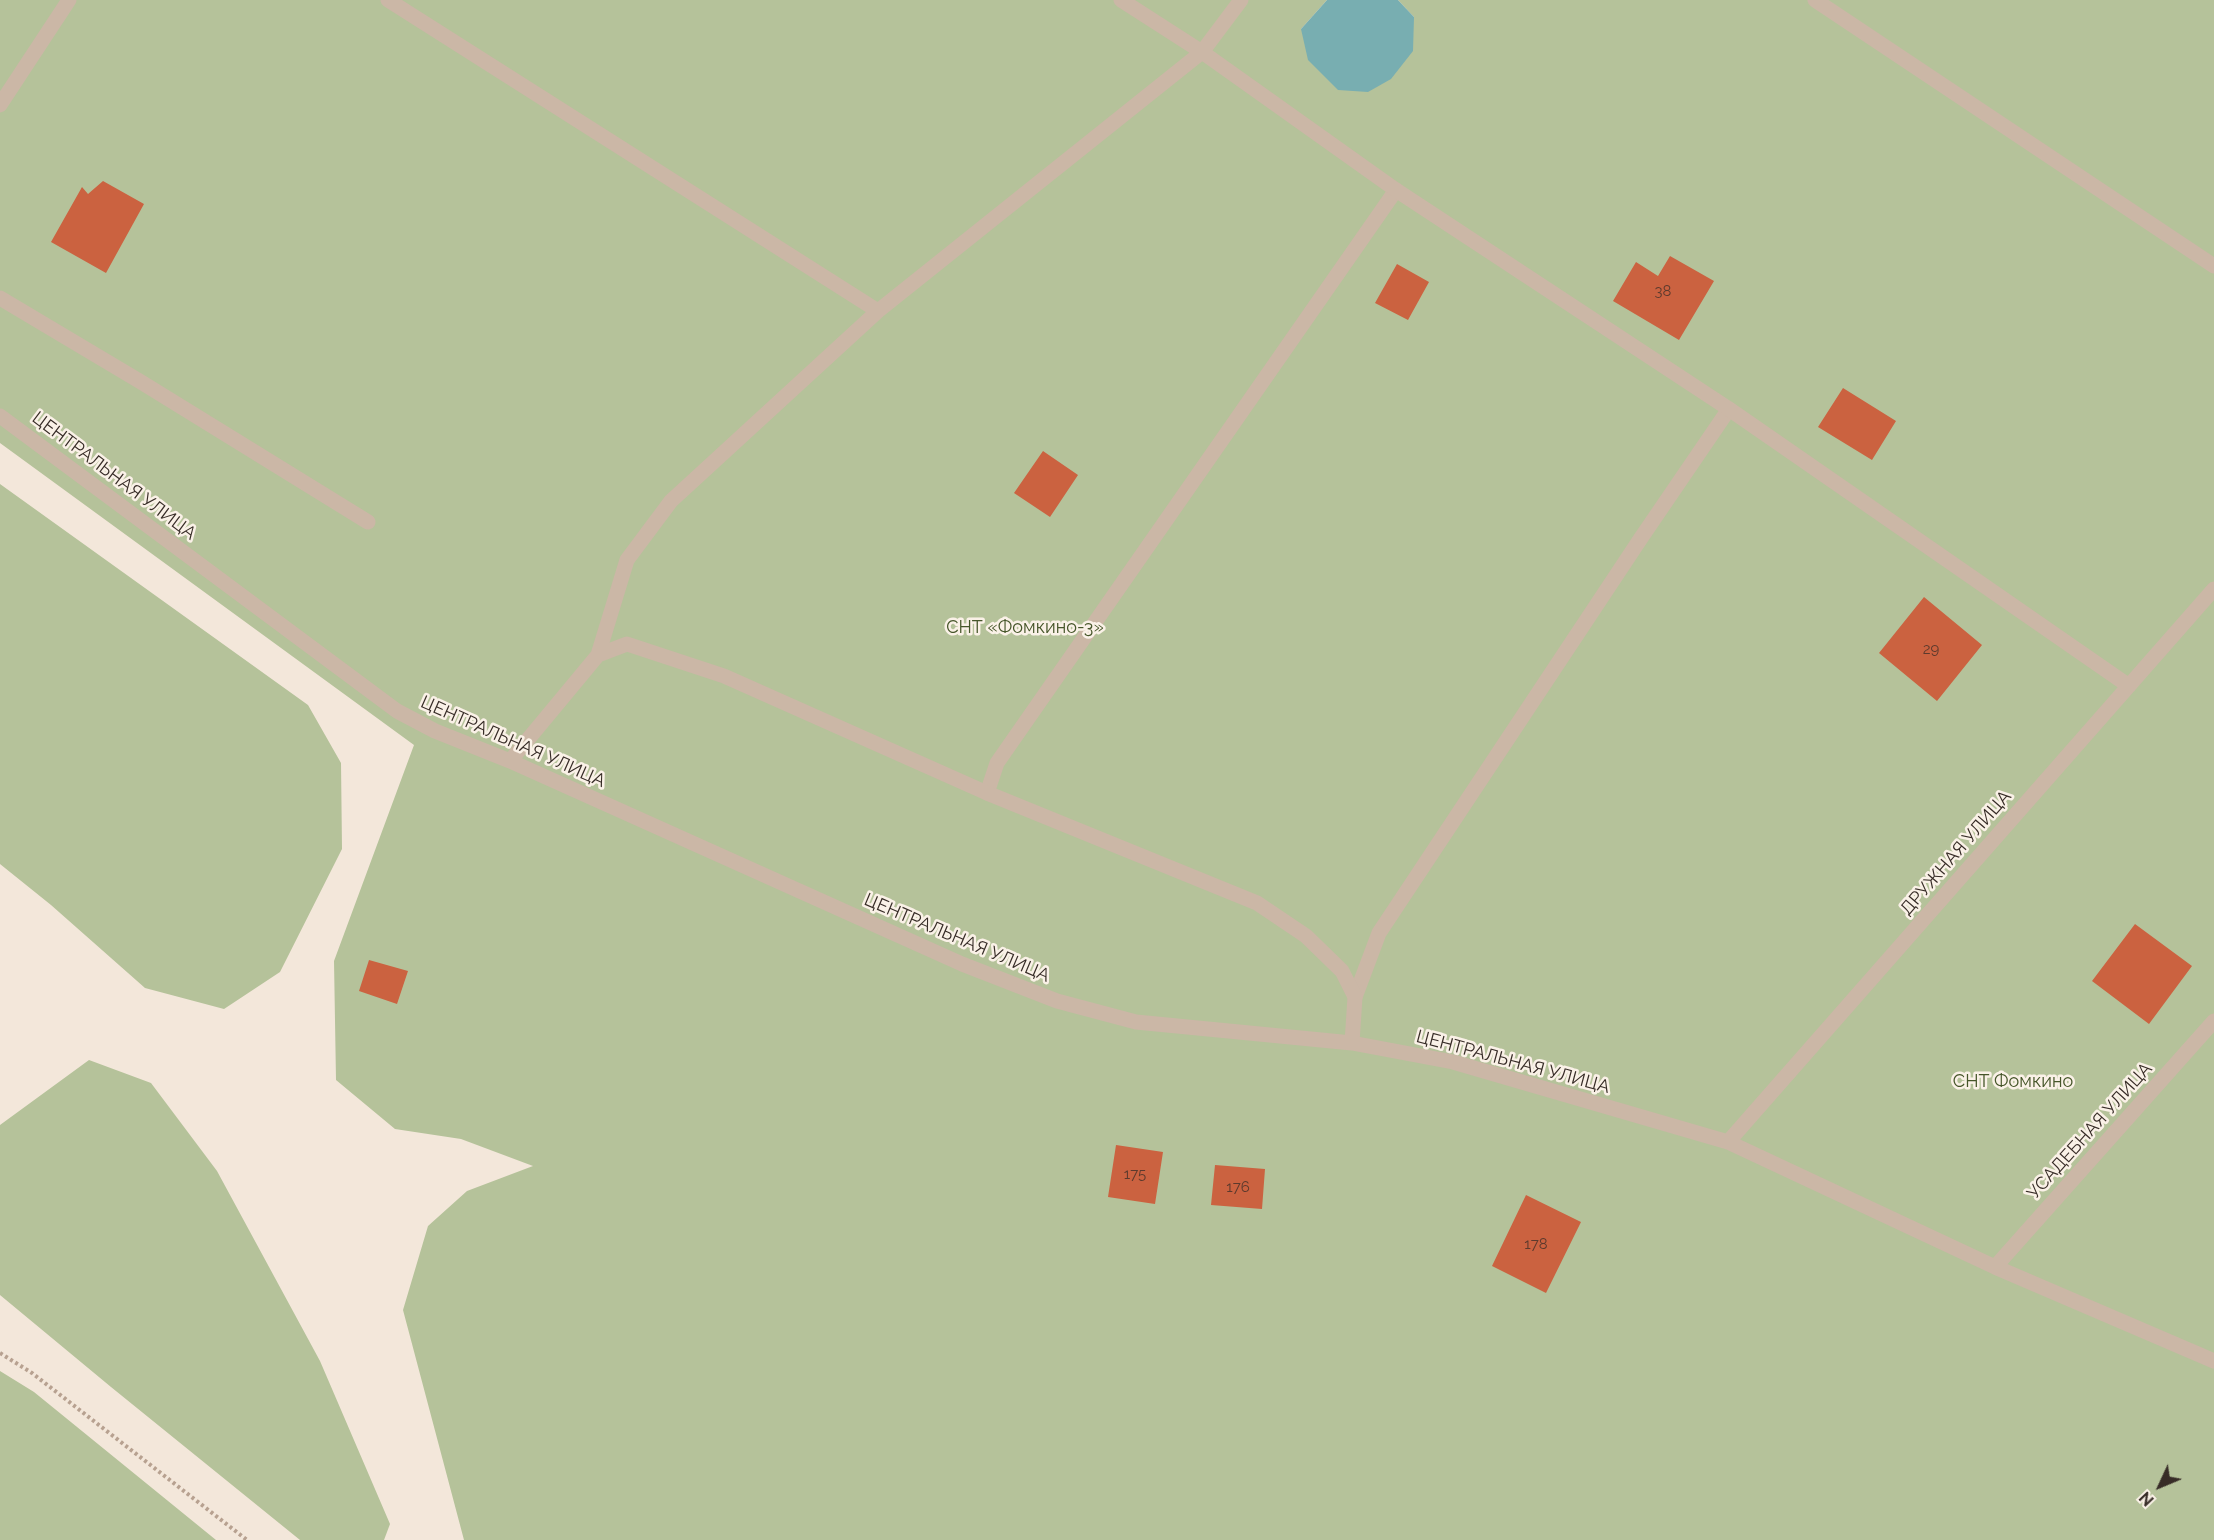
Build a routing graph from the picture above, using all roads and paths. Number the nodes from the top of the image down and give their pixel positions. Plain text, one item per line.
1 (69, 0) edge
2 (388, 0) edge
3 (1121, 0) edge
4 (1241, 0) edge
5 (1815, 0) edge
6 (1203, 52) junction
7 (0, 105) edge
8 (1396, 190) junction
9 (2214, 266) edge
10 (0, 298) edge
11 (878, 311) junction
12 (1729, 409) junction
13 (0, 416) edge
14 (368, 522) dead end
15 (2214, 589) edge
16 (598, 655) junction
17 (2129, 686) junction
18 (510, 761) junction
19 (987, 793) junction
20 (1355, 997) junction
21 (2214, 1021) edge
22 (1352, 1043) junction
23 (1728, 1142) junction
24 (1995, 1267) junction
25 (0, 1353) edge
26 (2214, 1361) edge
27 (247, 1540) edge

1 - 7 street
2 - 11 street
3 - 6 street
4 - 6 street
5 - 9 street
6 - 8 street
6 - 11 street
8 - 12 street
8 - 19 street
10 - 14 street
11 - 16 street
12 - 17 street
12 - 20 street
13 - 18 street, ЦЕНТРАЛЬНАЯ УЛИЦА
15 - 17 street, ДРУЖНАЯ УЛИЦА
16 - 18 street
16 - 19 street
17 - 23 street, ДРУЖНАЯ УЛИЦА
18 - 22 street, ЦЕНТРАЛЬНАЯ УЛИЦА
19 - 20 street
20 - 22 street
21 - 24 street, УСАДЕБНАЯ УЛИЦА
22 - 23 street, ЦЕНТРАЛЬНАЯ УЛИЦА
23 - 24 street, ЦЕНТРАЛЬНАЯ УЛИЦА
24 - 26 street, ЦЕНТРАЛЬНАЯ УЛИЦА
25 - 27 path

